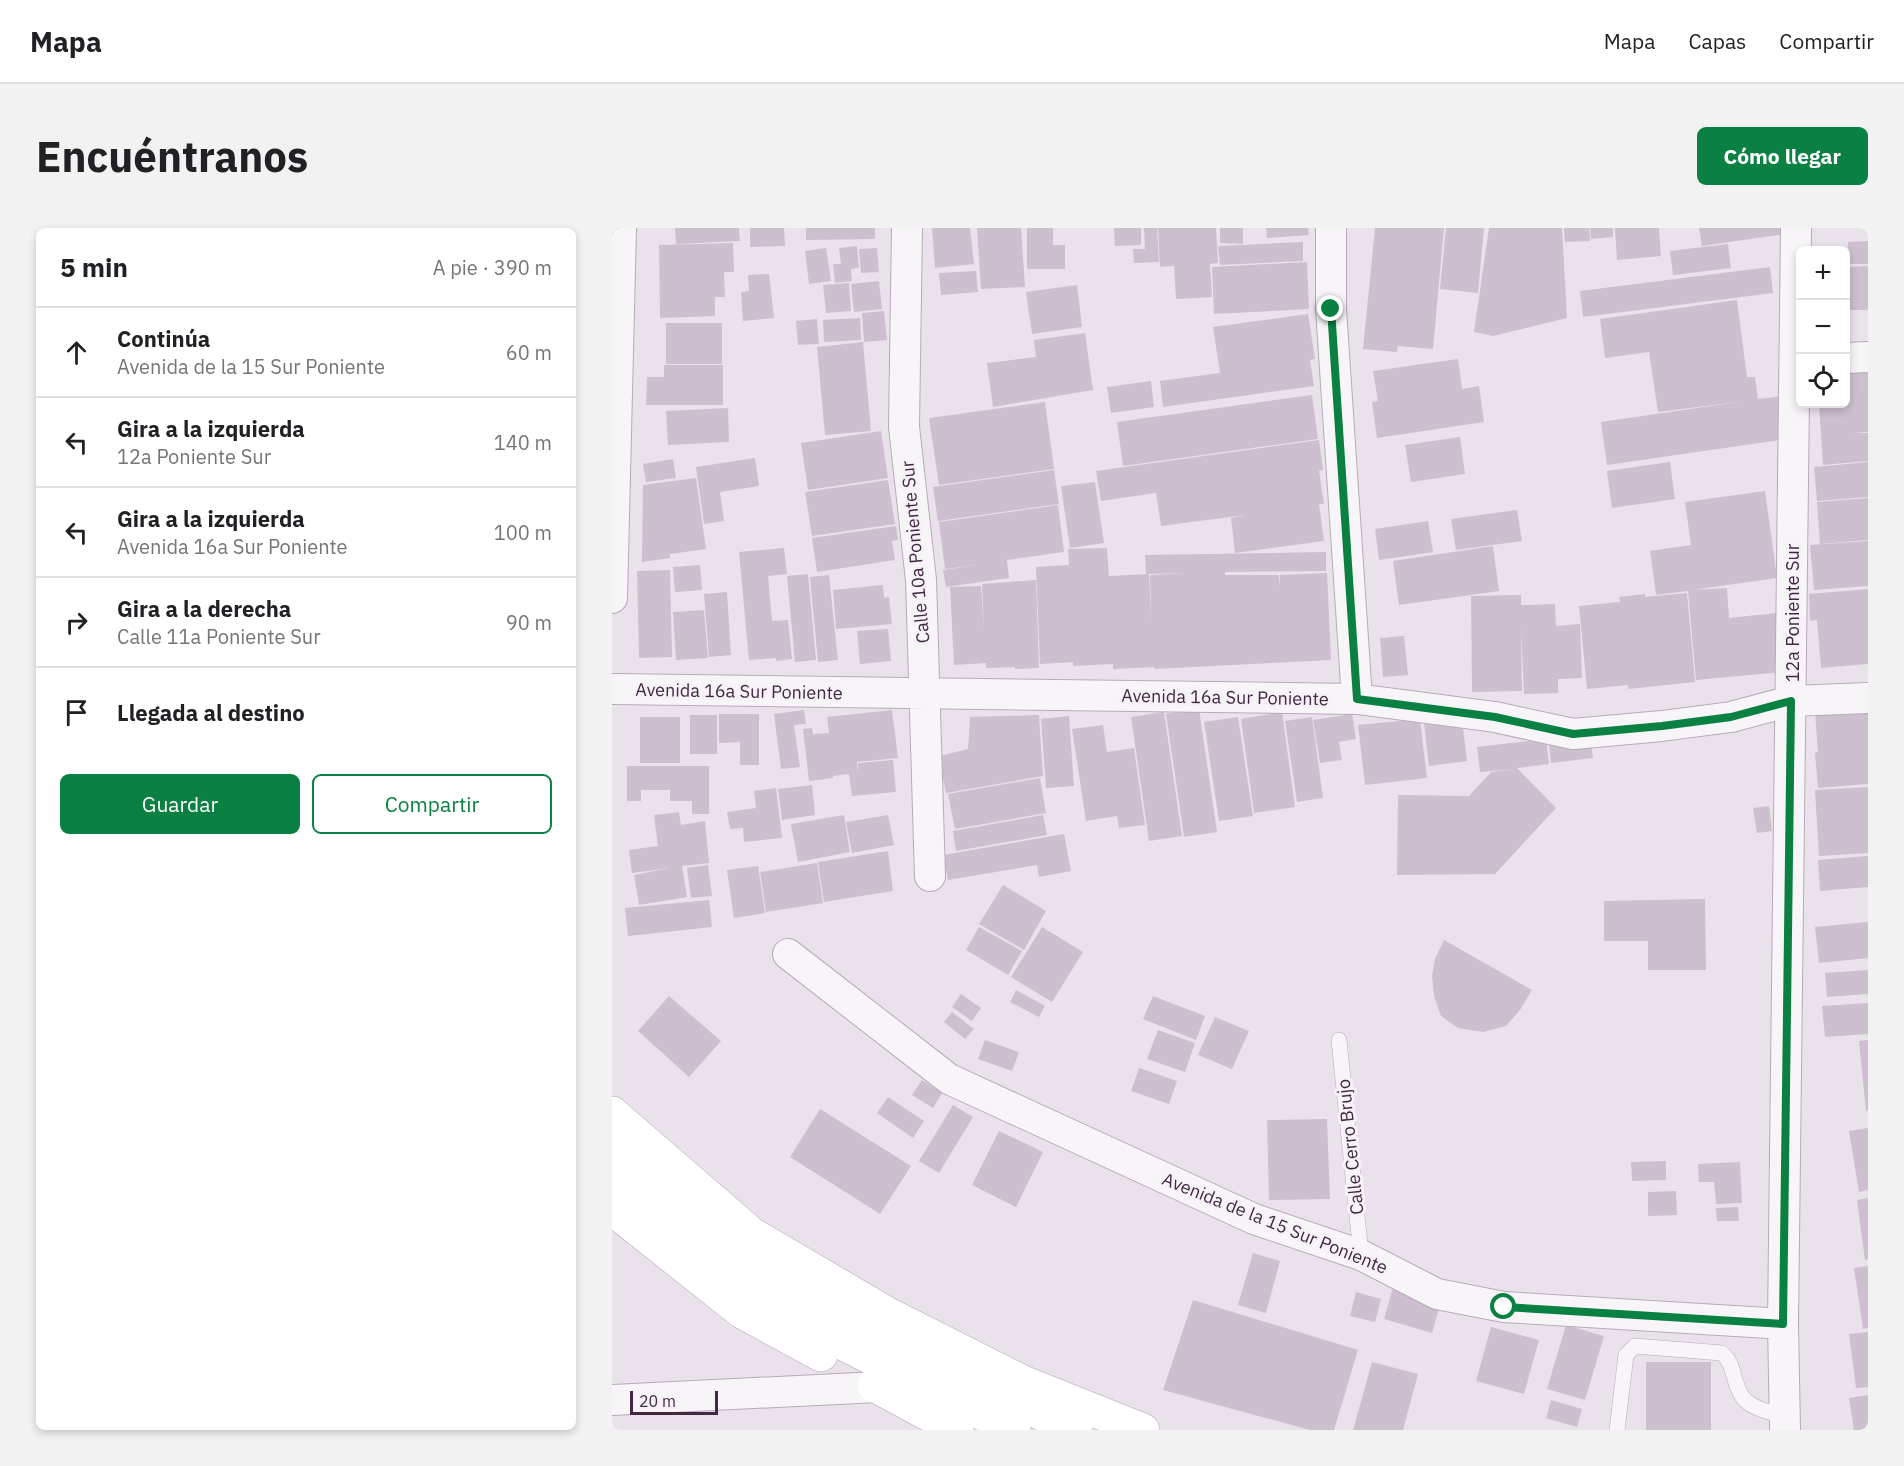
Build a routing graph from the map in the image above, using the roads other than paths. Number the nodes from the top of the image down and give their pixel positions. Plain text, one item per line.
1 (621, 228) edge
2 (907, 228) edge
3 (1332, 228) edge
4 (1796, 228) edge
5 (1797, 354) edge
6 (1868, 357) edge
7 (1850, 358) edge
8 (1796, 408) edge
9 (612, 598) edge
10 (612, 689) edge
11 (924, 693) junction
12 (1868, 698) edge
13 (1357, 699) junction
14 (1791, 701) junction
15 (930, 876) dead end
16 (788, 954) dead end
17 (1339, 1040) dead end
18 (612, 1113) edge
19 (612, 1142) edge
20 (612, 1175) edge
21 (612, 1209) edge
22 (1361, 1255) junction
23 (1783, 1324) junction
24 (878, 1387) junction
25 (612, 1400) edge
26 (922, 1420) edge
27 (1785, 1424) edge
28 (957, 1430) edge
29 (1014, 1430) edge
30 (1076, 1430) edge
31 (1143, 1430) edge
32 (1617, 1430) edge

1 - 9 street
2 - 11 street, Calle 10a Poniente Sur
3 - 13 street
4 - 5 street, 12a Poniente Sur
6 - 7 street
8 - 14 street, 12a Poniente Sur
10 - 11 street, Avenida 16a Sur Poniente
11 - 13 street, Avenida 16a Sur Poniente
11 - 15 street, Calle 10a Poniente Sur
12 - 14 street, Avenida 16a Sur Poniente
13 - 14 street, Avenida 16a Sur Poniente
14 - 23 street, 12a Poniente Sur
16 - 22 street, Avenida de la 15 Sur Poniente
17 - 22 lane, Calle Cerro Brujo
18 - 31 main road
19 - 30 main road
20 - 29 main road
21 - 24 main road
22 - 23 street, Avenida de la 15 Sur Poniente
23 - 27 street, 12a Poniente Sur
24 - 25 street
24 - 26 main road
26 - 28 main road
27 - 32 lane

